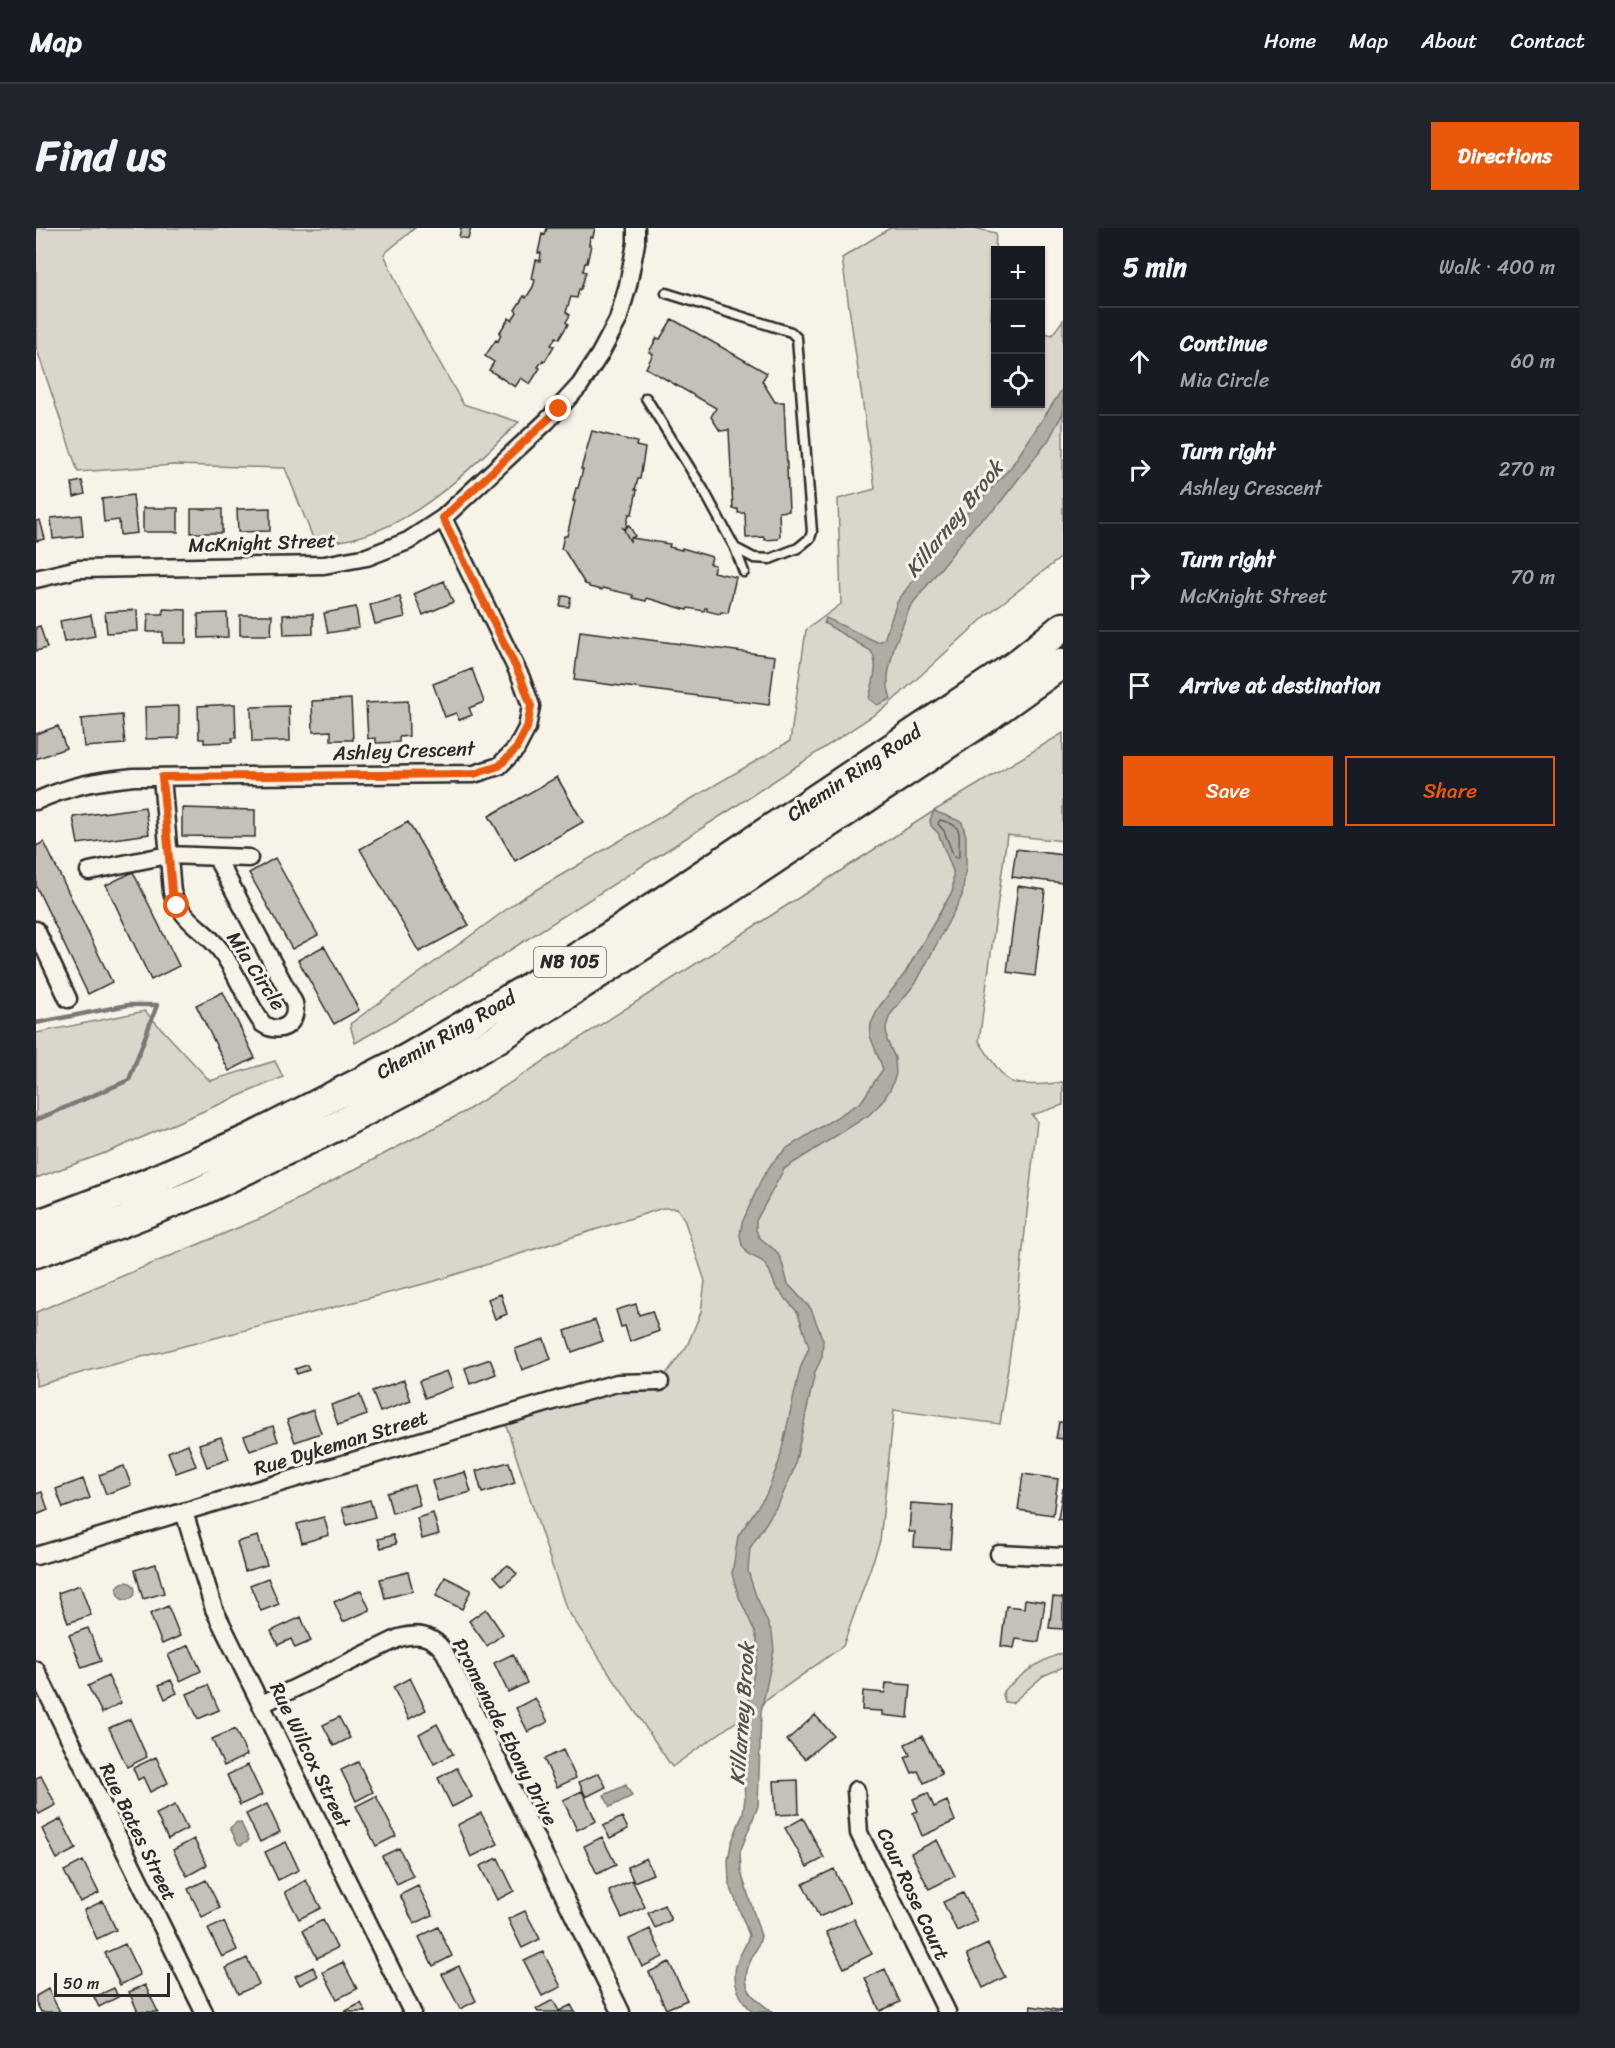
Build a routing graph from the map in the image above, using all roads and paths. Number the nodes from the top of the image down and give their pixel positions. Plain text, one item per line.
1 (636, 228) edge
2 (666, 293) dead end
3 (646, 398) dead end
4 (443, 518) junction
5 (735, 548) junction
6 (744, 572) dead end
7 (36, 579) edge
8 (1063, 627) edge
9 (1063, 663) edge
10 (162, 777) junction
11 (36, 801) edge
12 (168, 855) junction
13 (216, 857) junction
14 (249, 858) dead end
15 (89, 871) dead end
16 (36, 930) edge
17 (68, 999) dead end
18 (145, 1184) junction
19 (36, 1216) edge
20 (121, 1223) junction
21 (36, 1225) edge
22 (36, 1253) edge
23 (36, 1264) edge
24 (660, 1382) dead end
25 (184, 1512) junction
26 (999, 1554) dead end
27 (36, 1556) edge
28 (1063, 1557) edge
29 (36, 1670) edge
30 (262, 1704) junction
31 (856, 1790) dead end
32 (204, 2012) edge
33 (412, 2012) edge
34 (621, 2012) edge
35 (947, 2012) edge

1 - 4 street, McKnight Street
2 - 5 lane
3 - 5 lane
4 - 7 street, McKnight Street
4 - 10 street, Ashley Crescent
5 - 6 lane
8 - 18 highway, Chemin Ring Road / NB 105
9 - 20 highway, Chemin Ring Road / NB 105
10 - 11 street, Ashley Crescent
10 - 12 street, Mia Circle
12 - 13 street
12 - 13 street, Mia Circle
12 - 15 street
13 - 14 street
16 - 17 street
18 - 19 highway
18 - 21 highway, Chemin Ring Road / NB 105
20 - 22 highway, Chemin Ring Road / NB 105
20 - 23 highway
24 - 25 street, Rue Dykeman Street
25 - 27 street, Rue Dykeman Street
25 - 30 street, Rue Wilcox Street
26 - 28 street
29 - 32 street, Rue Bates Street
30 - 33 street, Rue Wilcox Street
30 - 34 street, Promenade Ebony Drive
31 - 35 street, Cour Rose Court

